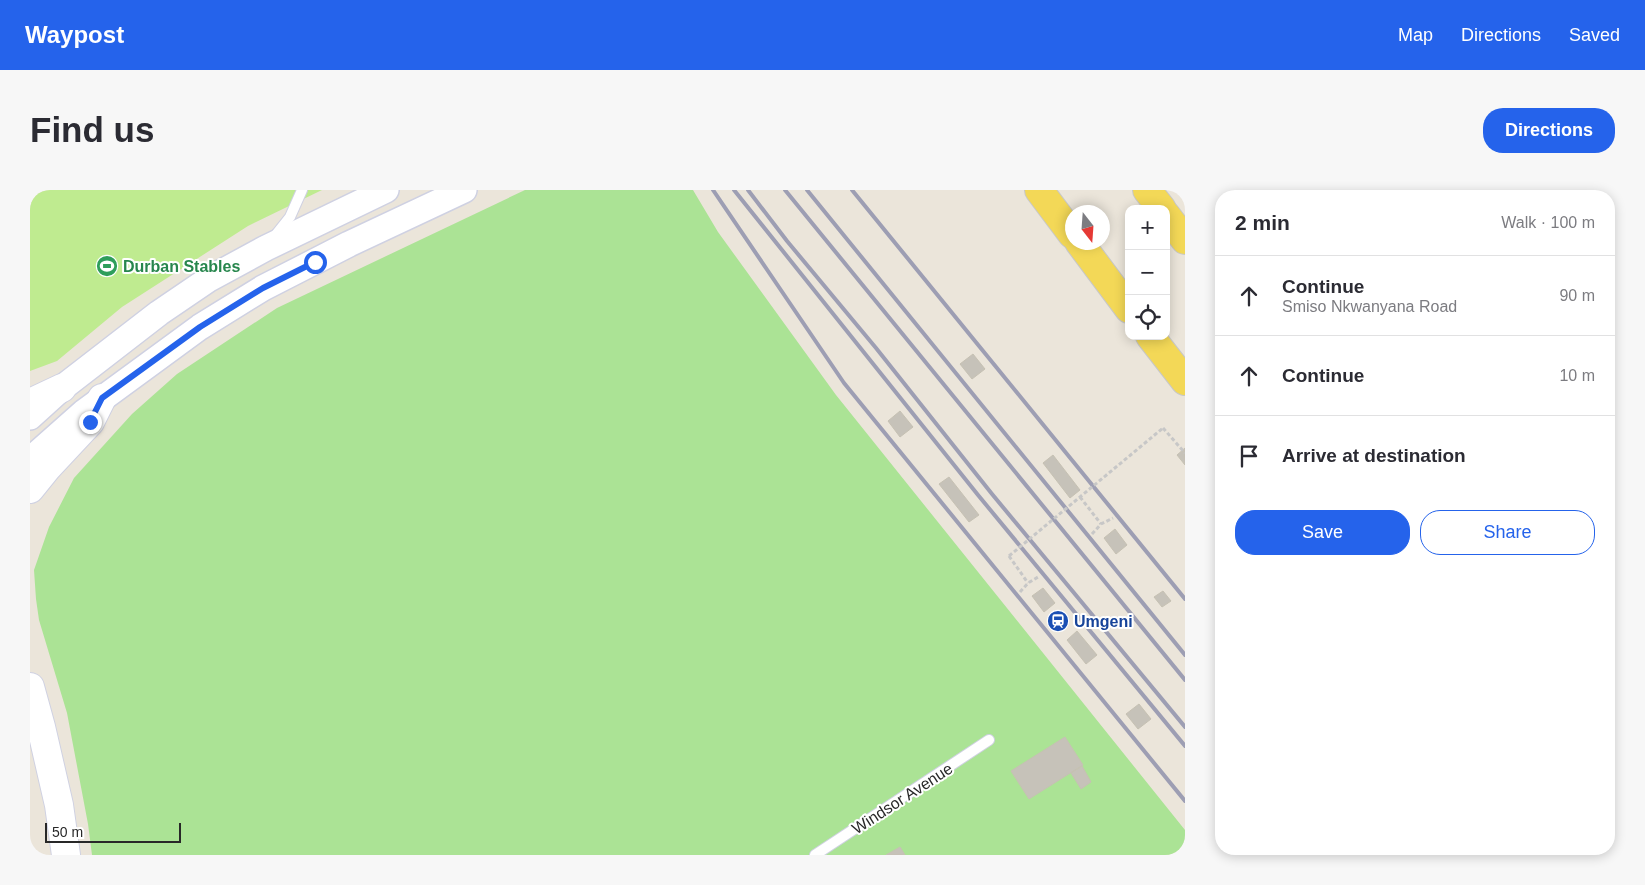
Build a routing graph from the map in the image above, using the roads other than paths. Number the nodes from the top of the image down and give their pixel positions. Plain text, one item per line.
1 (302, 190) edge
2 (386, 190) edge
3 (464, 190) edge
4 (1039, 190) edge
5 (1147, 190) edge
6 (1159, 205) edge
7 (1170, 220) edge
8 (1065, 225) edge
9 (1185, 240) edge
10 (266, 248) junction
11 (1085, 250) edge
12 (1125, 304) edge
13 (1153, 340) edge
14 (1185, 381) edge
15 (62, 388) junction
16 (102, 398) junction
17 (30, 403) edge
18 (30, 417) edge
19 (30, 460) edge
20 (30, 490) edge
21 (30, 687) edge
22 (990, 740) dead end
23 (66, 855) edge
24 (815, 855) edge

1 - 10 lane
2 - 10 street
3 - 16 street
4 - 8 main road
5 - 6 main road
7 - 9 main road
10 - 15 street
11 - 12 main road
13 - 14 main road
15 - 17 main road
15 - 18 street
16 - 19 street
16 - 20 main road
21 - 23 main road
22 - 24 lane, Windsor Avenue

